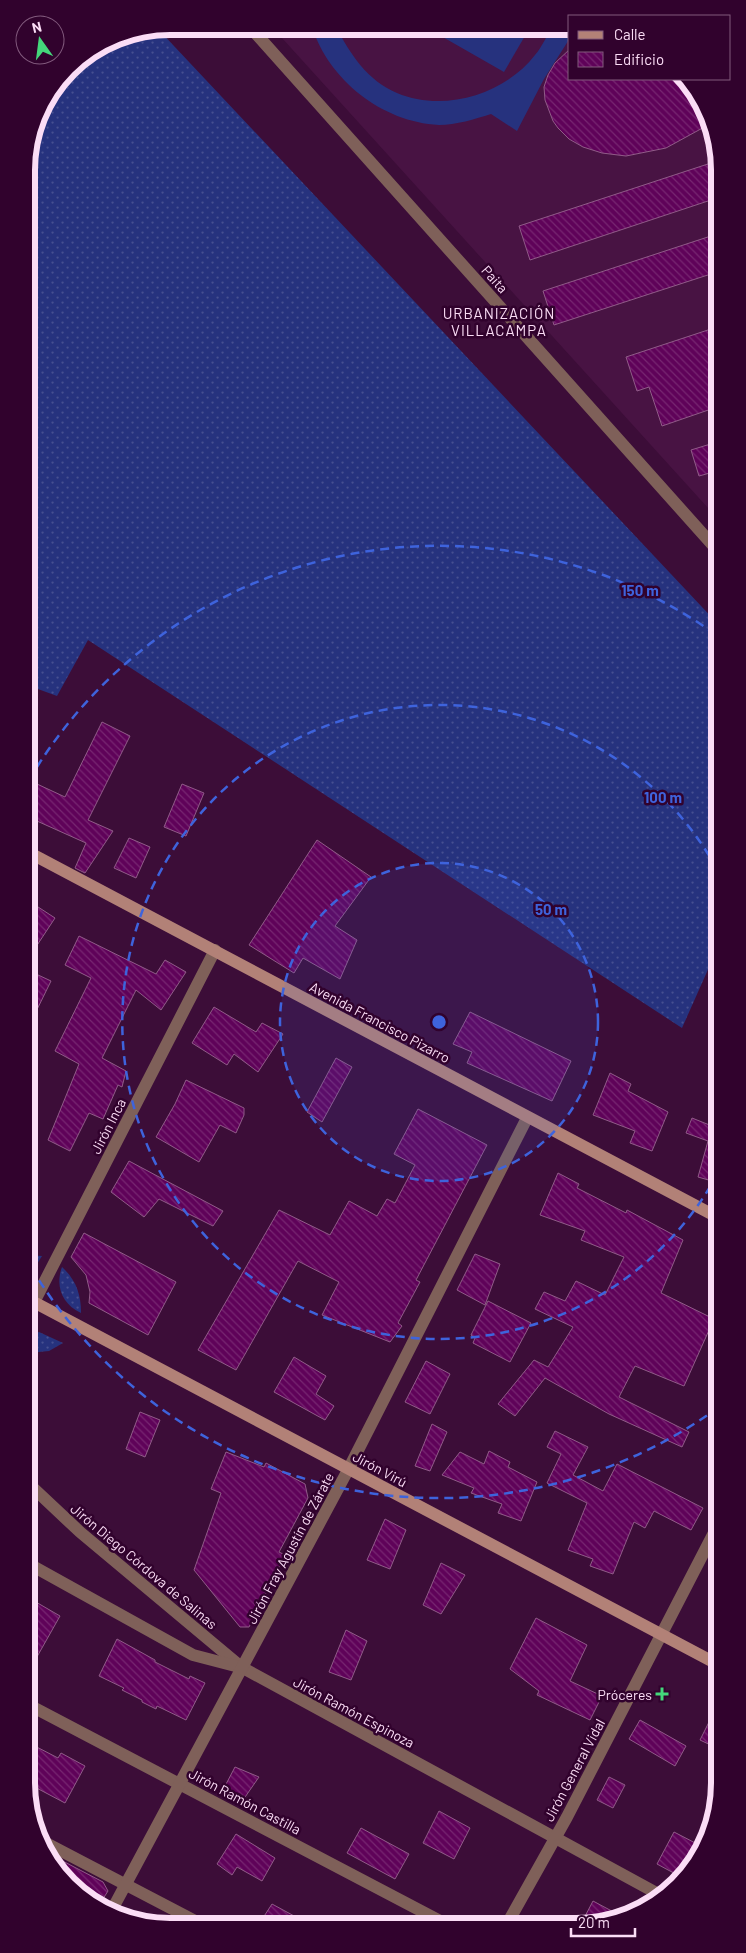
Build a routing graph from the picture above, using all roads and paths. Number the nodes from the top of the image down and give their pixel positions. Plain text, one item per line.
1 (257, 35) edge
2 (711, 544) edge
3 (35, 856) edge
4 (215, 950) junction
5 (527, 1118) junction
6 (711, 1214) edge
7 (35, 1294) edge
8 (35, 1302) edge
9 (348, 1470) junction
10 (35, 1490) edge
11 (711, 1537) edge
12 (35, 1567) edge
13 (660, 1634) junction
14 (711, 1661) edge
15 (243, 1668) junction
16 (35, 1708) edge
17 (179, 1783) junction
18 (555, 1837) junction
19 (50, 1845) edge
20 (127, 1885) junction
21 (655, 1892) edge
22 (114, 1906) edge
23 (190, 1918) edge
24 (435, 1918) edge
25 (511, 1918) edge

1 - 2 street, Paita
3 - 4 main road, Avenida Francisco Pizarro
4 - 5 main road, Avenida Francisco Pizarro
4 - 7 street, Jirón Inca
5 - 6 main road, Avenida Francisco Pizarro
5 - 9 street, Jirón Fray Agustín de Zárate
8 - 9 main road, Jirón Virú
9 - 13 main road, Jirón Virú
9 - 15 street, Jirón Fray Agustín de Zárate
10 - 15 street, Jirón Diego Córdova de Salinas
11 - 13 street, Jirón General Vidal
12 - 15 street, Jirón Ramón Espinoza
13 - 14 main road, Jirón Virú
13 - 18 street, Jirón General Vidal
15 - 17 street, Jirón Fray Agustín de Zárate
15 - 18 street, Jirón Ramón Espinoza
16 - 17 street, Jirón Ramón Castilla
17 - 20 street, Jirón Fray Agustín de Zárate
17 - 24 street, Jirón Ramón Castilla
18 - 21 street, Jirón Ramón Espinoza
18 - 25 street, Jirón General Vidal
19 - 20 street
20 - 22 street, Jirón Fray Agustín de Zárate
20 - 23 street

